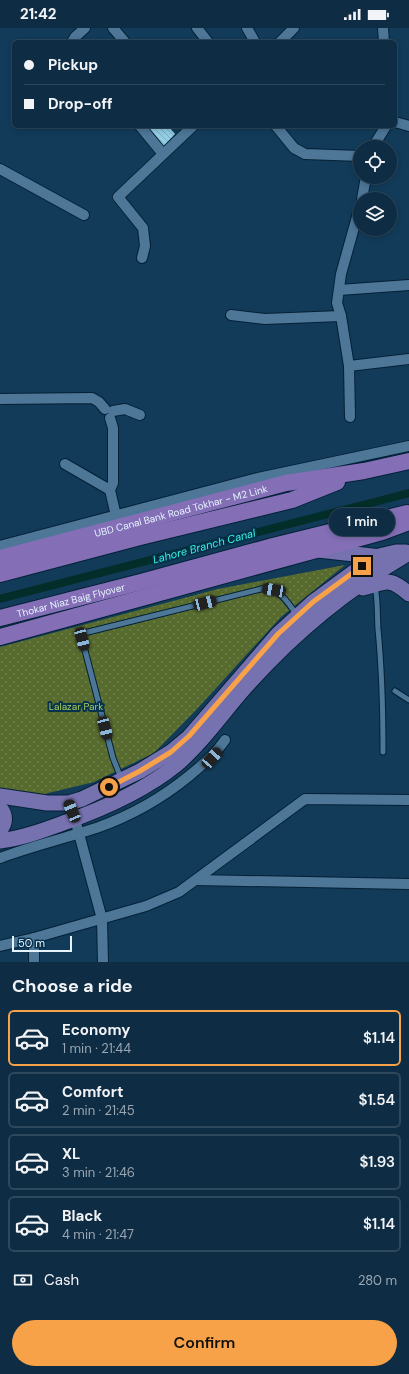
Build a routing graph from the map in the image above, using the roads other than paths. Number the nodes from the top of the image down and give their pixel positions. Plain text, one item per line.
1 (85, 28) edge
2 (113, 28) edge
3 (197, 28) edge
4 (247, 28) edge
5 (294, 28) edge
6 (383, 29) edge
7 (73, 40) edge
8 (124, 40) edge
9 (206, 40) edge
10 (254, 40) edge
11 (282, 40) edge
12 (384, 40) edge
13 (397, 123) edge
14 (409, 126) edge
15 (142, 128) edge
16 (190, 128) edge
17 (278, 128) edge
18 (385, 128) edge
19 (377, 140) edge
20 (162, 154) junction
21 (353, 156) edge
22 (0, 169) edge
23 (84, 215) dead end
24 (353, 231) edge
25 (142, 258) dead end
26 (409, 285) edge
27 (339, 290) junction
28 (231, 315) dead end
29 (341, 316) junction
30 (409, 359) edge
31 (349, 366) junction
32 (0, 399) edge
33 (109, 413) junction
34 (140, 415) dead end
35 (350, 417) dead end
36 (409, 446) edge
37 (409, 460) edge
38 (65, 464) dead end
39 (364, 471) junction
40 (110, 490) junction
41 (409, 513) edge
42 (116, 516) junction
43 (409, 522) edge
44 (0, 546) edge
45 (273, 546) junction
46 (316, 550) junction
47 (379, 556) junction
48 (406, 557) edge
49 (0, 558) edge
50 (0, 574) edge
51 (375, 585) junction
52 (351, 591) junction
53 (409, 594) edge
54 (298, 616) junction
55 (0, 618) edge
56 (0, 637) edge
57 (395, 691) dead end
58 (409, 700) edge
59 (225, 740) dead end
60 (383, 752) dead end
61 (122, 781) junction
62 (0, 796) edge
63 (409, 800) edge
64 (69, 803) junction
65 (0, 808) edge
66 (77, 826) junction
67 (0, 830) edge
68 (0, 841) edge
69 (0, 858) edge
70 (196, 880) junction
71 (409, 884) edge
72 (102, 919) junction
73 (34, 938) junction
74 (0, 946) edge
75 (34, 962) edge
76 (103, 962) edge

1 - 7 street
2 - 8 street
3 - 9 street
4 - 10 street
5 - 11 street
6 - 12 street
13 - 14 street
15 - 20 street
16 - 20 street
17 - 21 street
18 - 19 street
20 - 25 street
22 - 23 street
24 - 27 street
26 - 27 street
27 - 29 street
28 - 29 street
29 - 31 street
30 - 31 street
31 - 35 street
32 - 33 street
33 - 34 street
33 - 40 street
36 - 42 street
37 - 39 highway
38 - 40 street
39 - 49 highway, UBD Canal Bank Road Tokhar - M2 Link
39 - 50 highway
40 - 42 street
41 - 45 highway, Thokar Niaz Baig Flyover
42 - 44 street
43 - 46 highway
45 - 46 main road
45 - 55 highway, Thokar Niaz Baig Flyover
46 - 47 main road
46 - 56 highway
47 - 48 main road
47 - 54 main road
48 - 52 main road
51 - 52 main road
51 - 53 main road
51 - 60 lane
52 - 66 main road
54 - 61 main road
54 - 61 lane
57 - 58 lane
59 - 66 street
61 - 64 main road
62 - 64 main road
63 - 70 street
64 - 66 street
65 - 67 main road
66 - 68 main road
66 - 69 street
66 - 72 street
70 - 71 street
70 - 72 street
72 - 73 street
72 - 76 street
73 - 74 street
73 - 75 street

